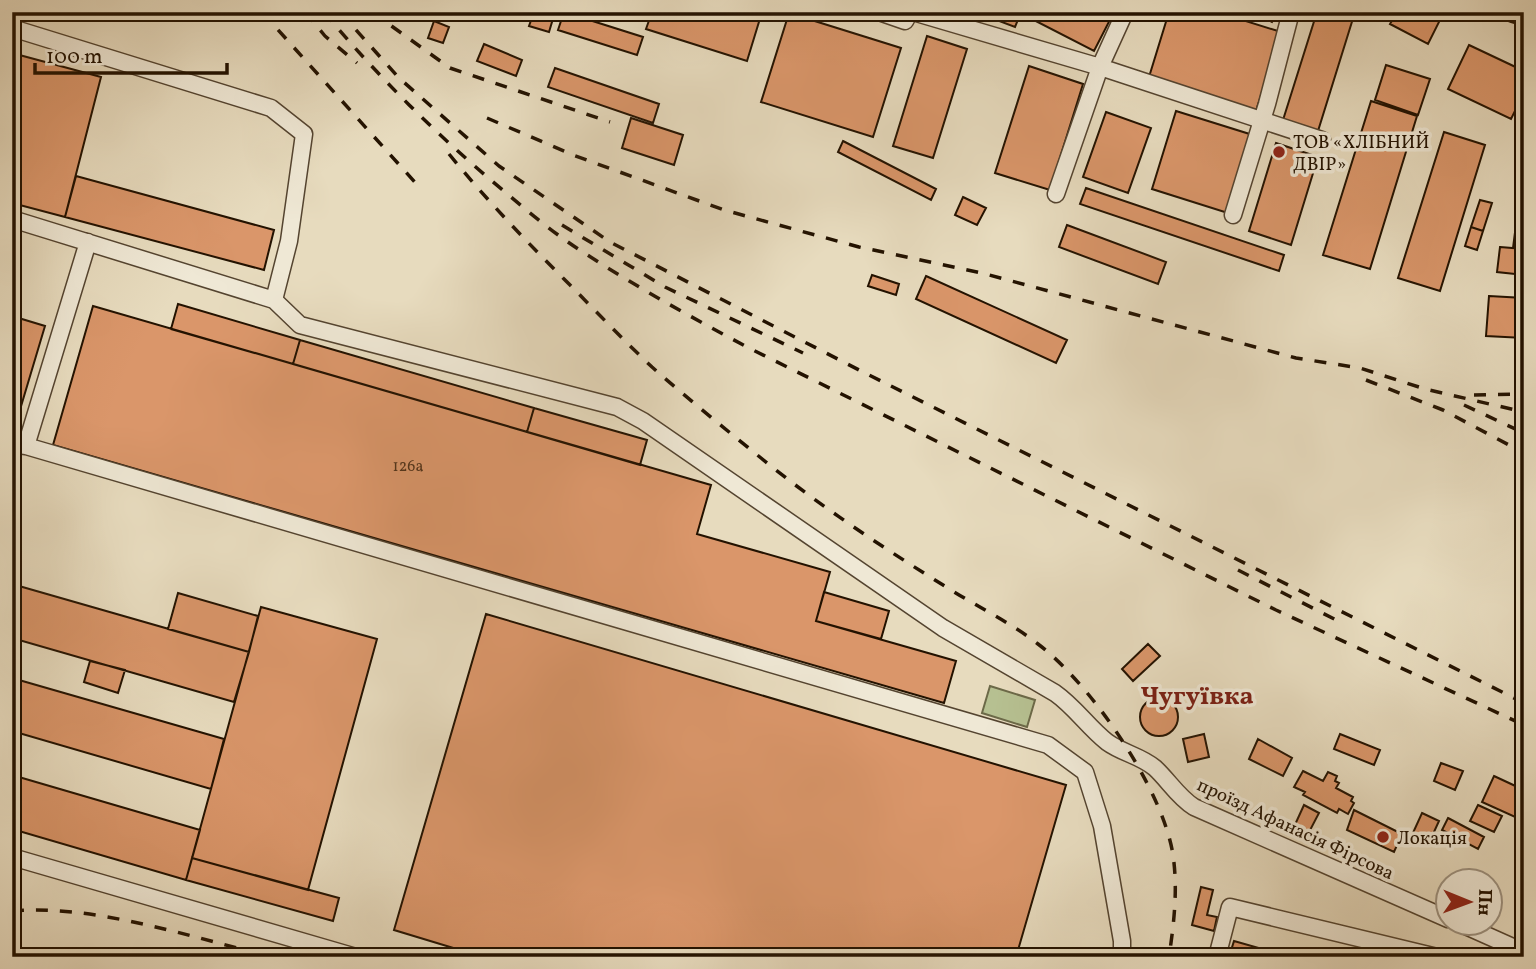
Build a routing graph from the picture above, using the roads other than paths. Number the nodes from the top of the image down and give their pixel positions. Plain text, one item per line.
1 (879, 12) edge
2 (911, 12) edge
3 (1125, 12) edge
4 (1291, 12) edge
5 (1514, 12) edge
6 (1524, 15) edge
7 (12, 28) edge
8 (1100, 67) junction
9 (1262, 120) junction
10 (1322, 141) dead end
11 (1056, 194) dead end
12 (1233, 215) dead end
13 (12, 219) edge
14 (88, 242) junction
15 (274, 300) junction
16 (19, 445) edge
17 (12, 857) edge
18 (1434, 913) edge
19 (1490, 937) edge
20 (1524, 952) edge
21 (356, 957) edge
22 (1122, 957) edge
23 (1217, 957) edge
24 (1437, 957) edge

1 - 2 street
2 - 8 street
3 - 8 street
4 - 9 street
5 - 6 main road
7 - 15 street
8 - 9 street
8 - 11 street
9 - 10 street
9 - 12 street
13 - 14 street
14 - 15 street
14 - 16 street
15 - 18 street, проїзд Афанасія Фірсова
16 - 22 street
17 - 21 street
19 - 20 street
23 - 24 street

